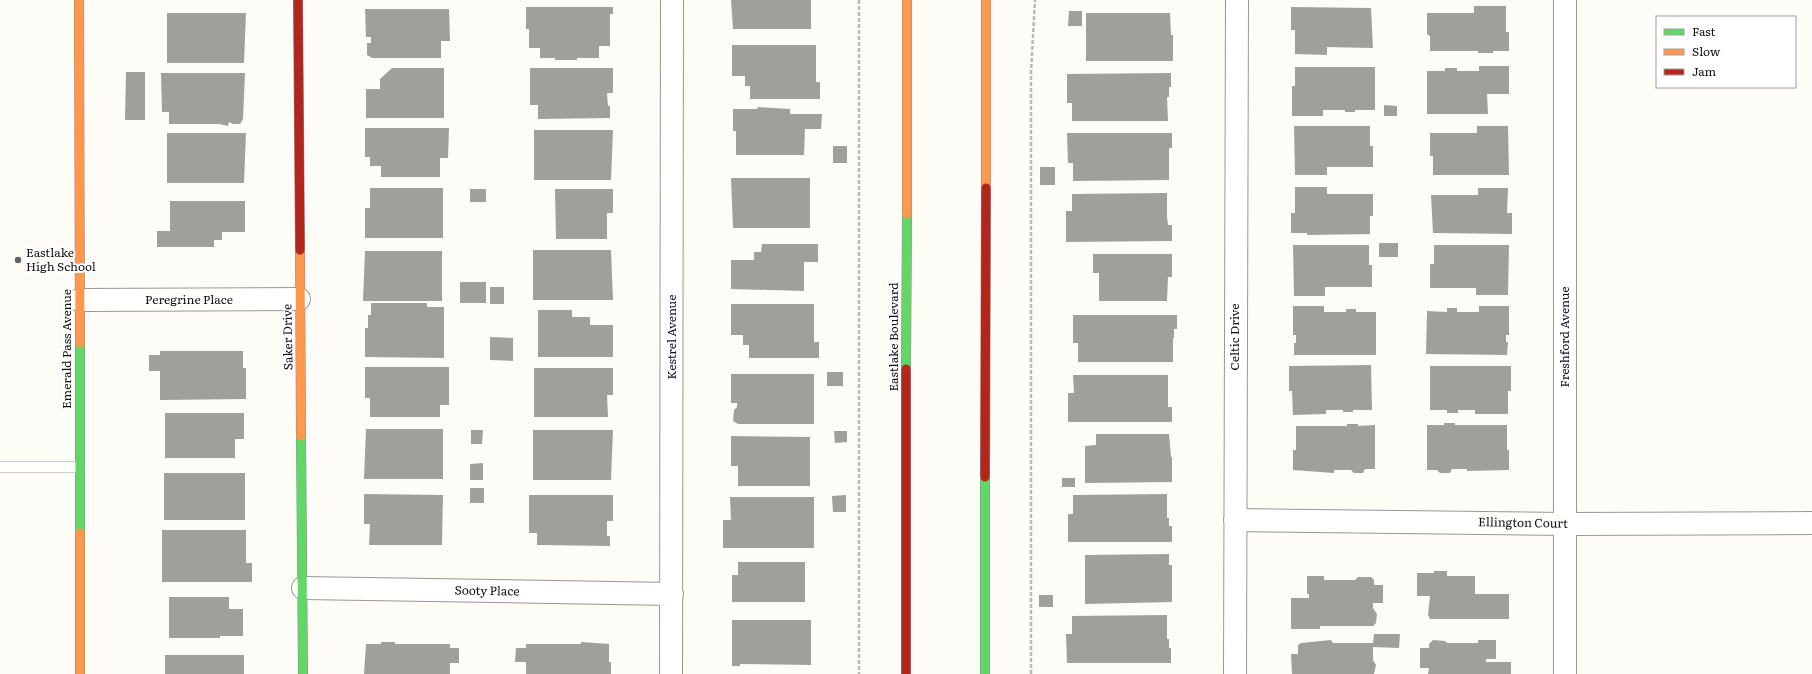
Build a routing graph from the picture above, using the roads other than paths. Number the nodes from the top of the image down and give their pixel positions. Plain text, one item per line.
1 (79, 0) edge
2 (298, 0) edge
3 (672, 0) edge
4 (906, 0) edge
5 (986, 0) edge
6 (1237, 0) edge
7 (1566, 0) edge
8 (299, 299) junction
9 (79, 300) junction
10 (0, 467) edge
11 (79, 467) junction
12 (1234, 520) junction
13 (1812, 523) edge
14 (1565, 524) junction
15 (303, 588) junction
16 (672, 594) junction
17 (80, 674) edge
18 (303, 674) edge
19 (672, 674) edge
20 (906, 674) edge
21 (985, 674) edge
22 (1235, 674) edge
23 (1565, 674) edge

1 - 9 street, Emerald Pass Avenue
2 - 8 street, Saker Drive
3 - 16 street, Kestrel Avenue
4 - 20 street, Eastlake Boulevard
5 - 21 street
6 - 12 street, Celtic Drive
7 - 14 street, Freshford Avenue
8 - 9 street, Peregrine Place
8 - 15 street, Saker Drive
9 - 11 street, Emerald Pass Avenue
10 - 11 lane
11 - 17 street, Emerald Pass Avenue
12 - 14 street, Ellington Court
12 - 22 street, Celtic Drive
13 - 14 street, Ellington Court
14 - 23 street, Freshford Avenue
15 - 16 street, Sooty Place
15 - 18 street, Saker Drive
16 - 19 street, Kestrel Avenue

